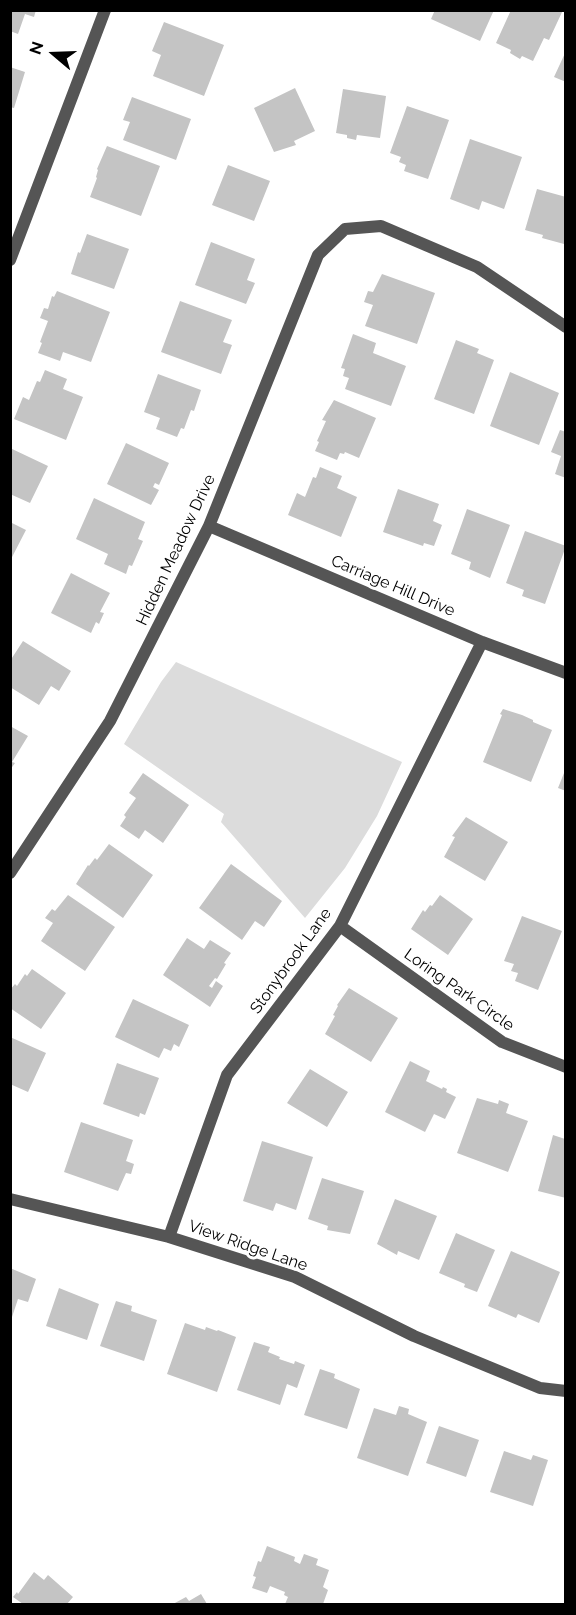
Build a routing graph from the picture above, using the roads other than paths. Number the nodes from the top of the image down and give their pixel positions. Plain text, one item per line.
1 (105, 10) edge
2 (10, 260) edge
3 (566, 327) edge
4 (209, 526) junction
5 (482, 642) junction
6 (566, 673) edge
7 (10, 873) edge
8 (340, 926) junction
9 (566, 1067) edge
10 (10, 1199) edge
11 (169, 1237) junction
12 (566, 1391) edge

1 - 2 street
3 - 4 street, Hidden Meadow Drive
4 - 5 street, Carriage Hill Drive
4 - 7 street, Hidden Meadow Drive
5 - 6 street, Carriage Hill Drive
5 - 8 street, Stonybrook Lane
8 - 9 street, Loring Park Circle
8 - 11 street, Stonybrook Lane
10 - 11 street, View Ridge Lane
11 - 12 street, View Ridge Lane

